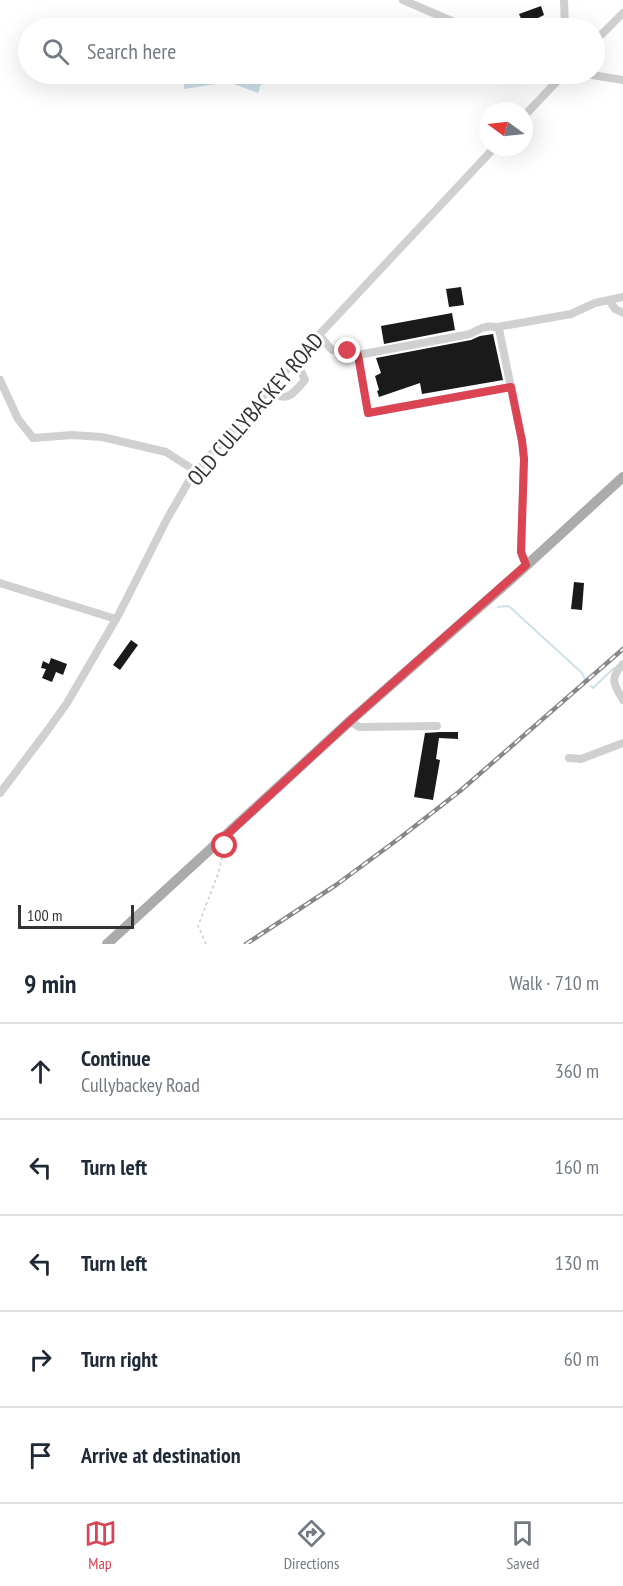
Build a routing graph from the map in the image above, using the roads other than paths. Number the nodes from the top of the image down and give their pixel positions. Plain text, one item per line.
1 (403, 0) edge
2 (564, 0) edge
3 (623, 13) edge
4 (445, 18) edge
5 (565, 18) edge
6 (605, 31) edge
7 (605, 77) edge
8 (623, 80) edge
9 (554, 84) edge
10 (533, 107) edge
11 (487, 156) edge
12 (623, 297) edge
13 (609, 300) junction
14 (623, 313) edge
15 (497, 327) junction
16 (319, 335) junction
17 (358, 355) junction
18 (300, 369) dead end
19 (0, 380) edge
20 (511, 387) junction
21 (267, 392) junction
22 (197, 472) junction
23 (623, 477) edge
24 (526, 565) junction
25 (0, 583) edge
26 (116, 619) junction
27 (623, 664) edge
28 (623, 700) edge
29 (350, 721) junction
30 (437, 726) dead end
31 (623, 743) edge
32 (569, 758) dead end
33 (1, 791) edge
34 (107, 944) edge

1 - 4 street
2 - 5 street
3 - 6 street
7 - 8 street
9 - 10 street
11 - 16 street, OLD CULLYBACKEY ROAD
12 - 13 street
13 - 14 street
13 - 15 street
15 - 17 street
15 - 20 street
16 - 17 street
16 - 21 street, OLD CULLYBACKEY ROAD
17 - 20 street
18 - 21 street
19 - 22 street
20 - 24 street
21 - 22 street, OLD CULLYBACKEY ROAD
22 - 26 street, OLD CULLYBACKEY ROAD
23 - 24 main road
24 - 29 main road
25 - 26 street
26 - 33 street, OLD CULLYBACKEY ROAD
27 - 28 street
29 - 30 street
29 - 34 main road
31 - 32 street

